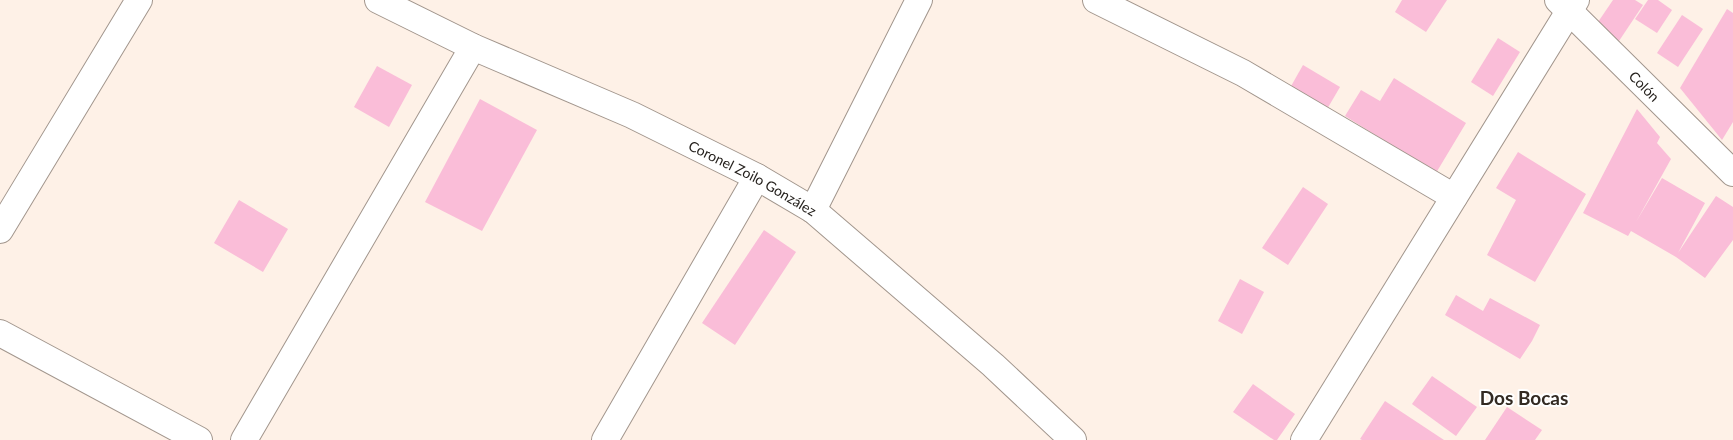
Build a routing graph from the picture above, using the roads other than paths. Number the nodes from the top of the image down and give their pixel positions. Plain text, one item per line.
1 (139, 0) edge
2 (378, 0) edge
3 (919, 0) edge
4 (1096, 0) edge
5 (1568, 4) edge
6 (473, 47) junction
7 (1733, 173) edge
8 (757, 177) junction
9 (1454, 197) junction
10 (813, 210) junction
11 (0, 230) edge
12 (0, 333) edge
13 (200, 440) edge
14 (244, 440) edge
15 (605, 440) edge
16 (1073, 440) edge
17 (1304, 440) edge

1 - 11 street
2 - 6 street, Coronel Zoilo González
3 - 10 street
4 - 9 street
5 - 7 street, Colón
5 - 9 street
6 - 8 street, Coronel Zoilo González
6 - 14 street
8 - 10 street, Coronel Zoilo González
8 - 15 street
9 - 17 street
10 - 16 street, Coronel Zoilo González
12 - 13 street

